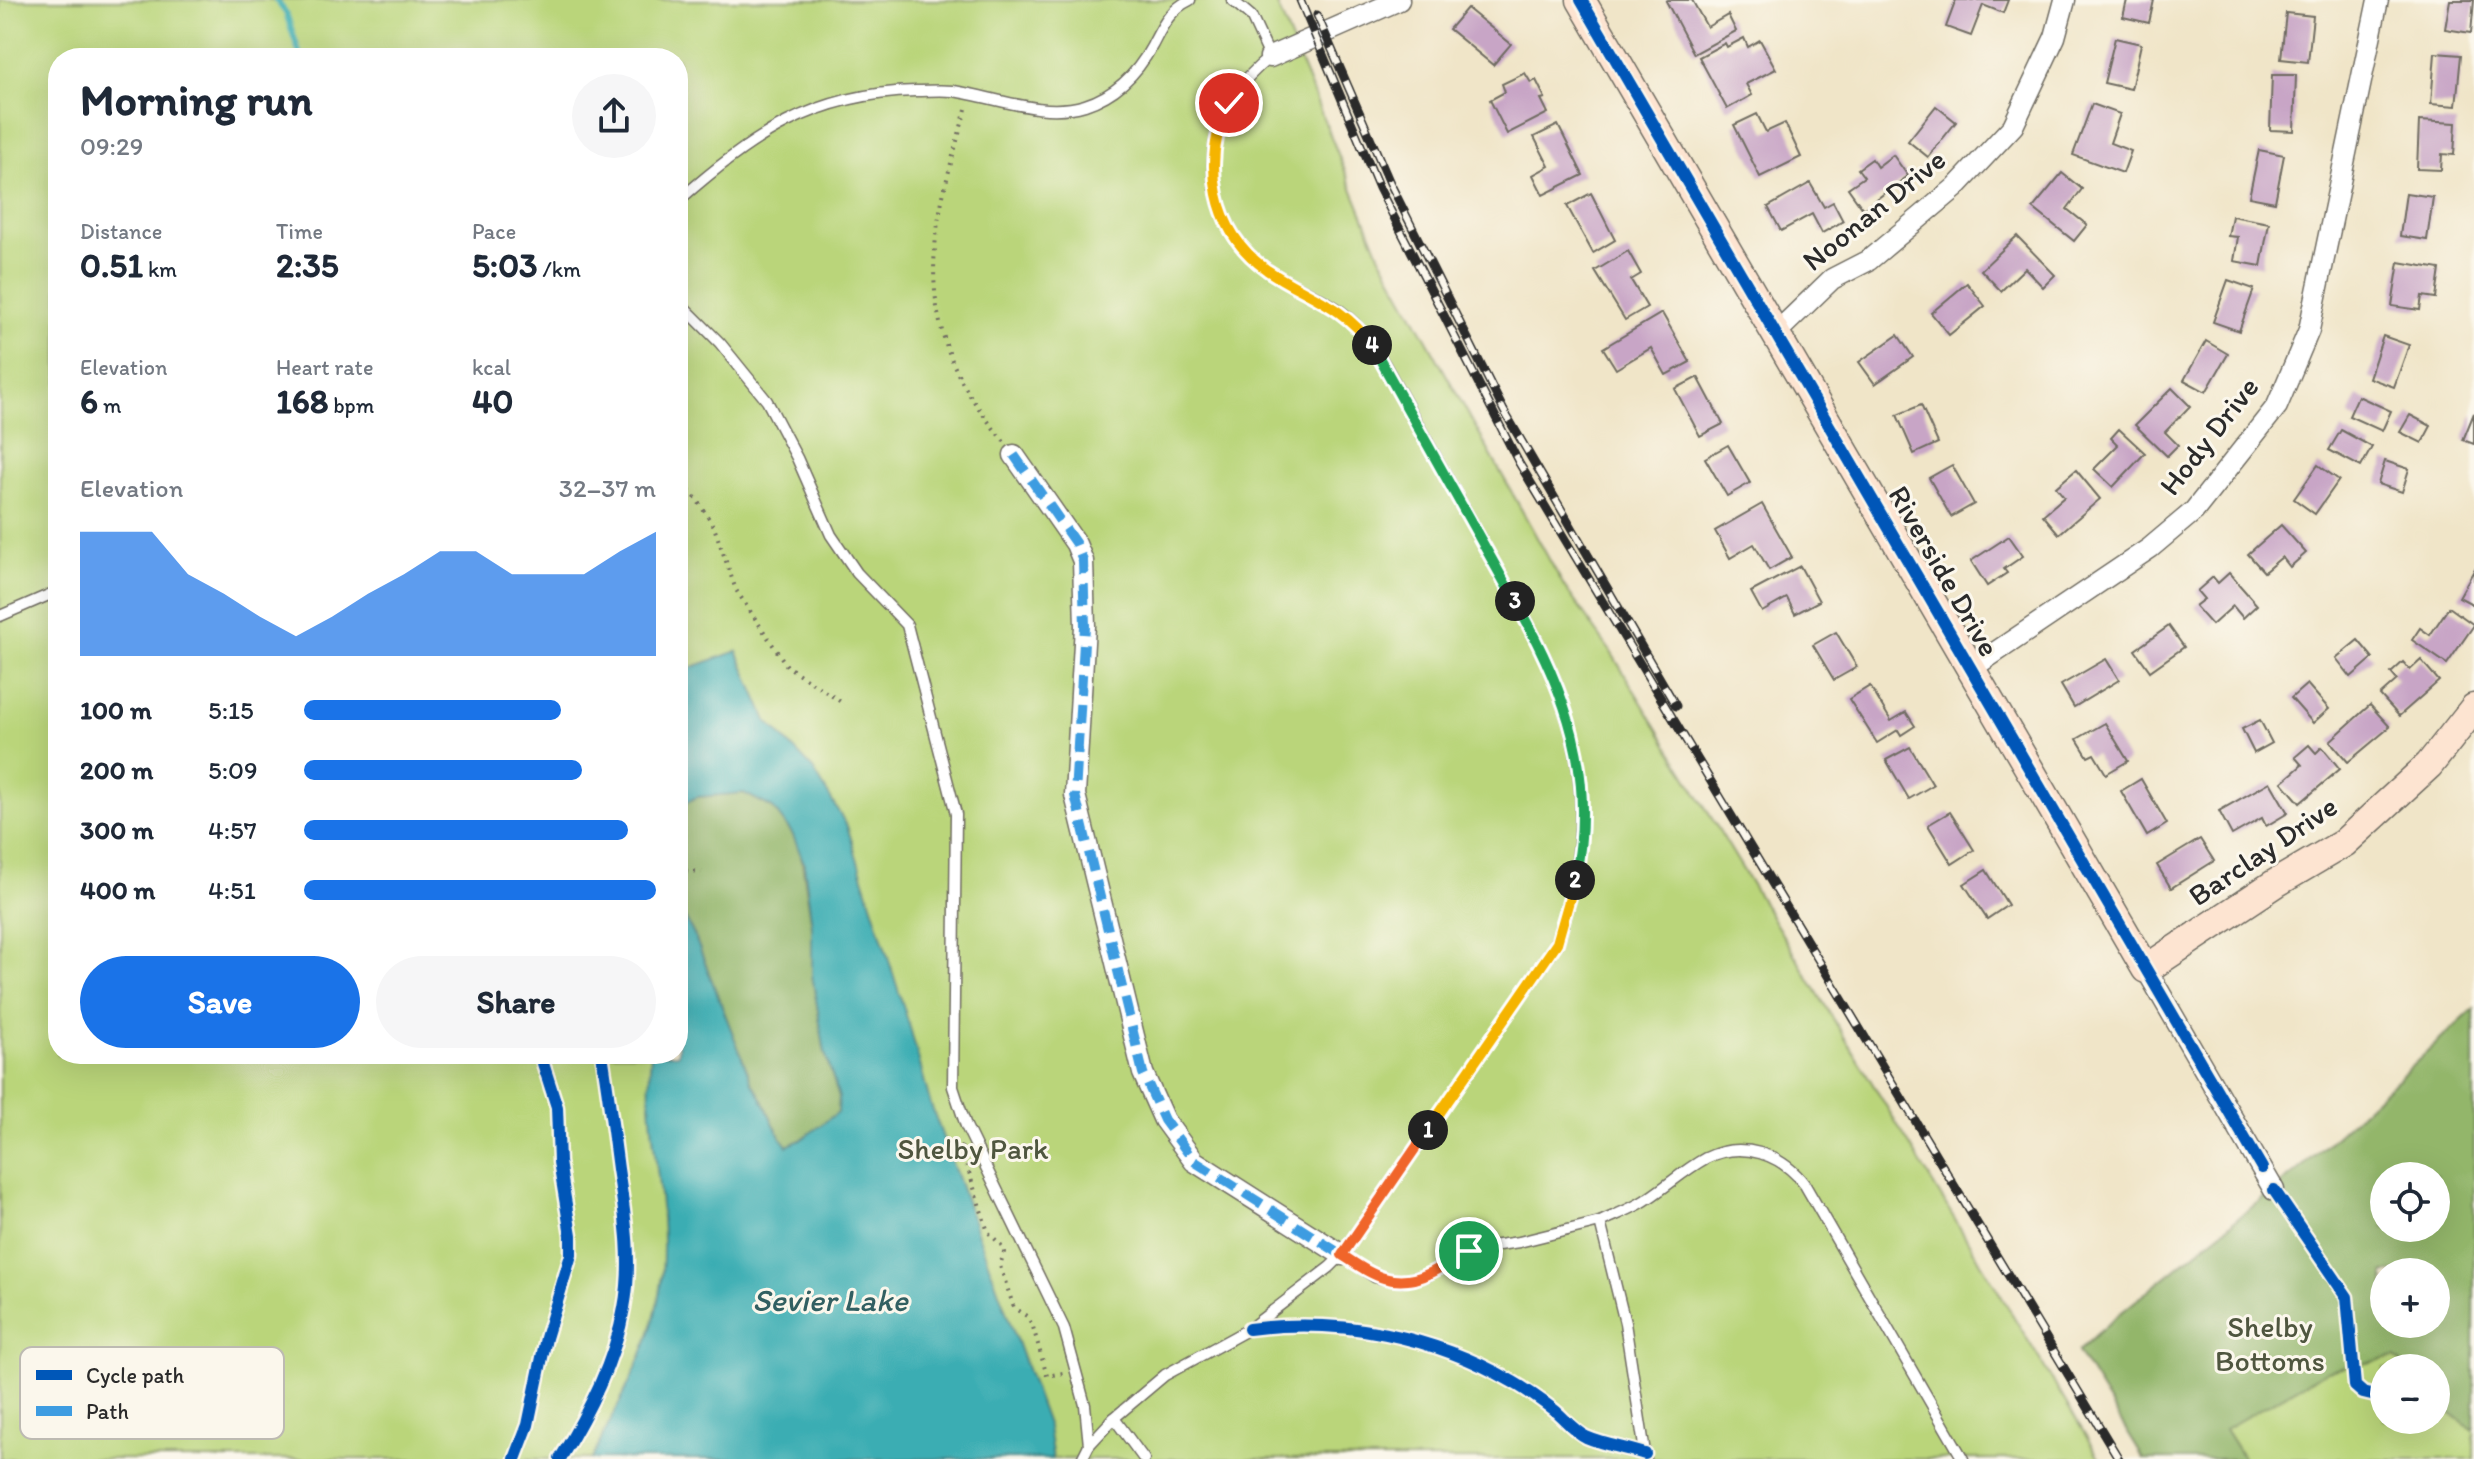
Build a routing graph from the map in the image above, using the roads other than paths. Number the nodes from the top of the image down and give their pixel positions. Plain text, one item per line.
1 (1190, 0) edge
2 (1232, 0) edge
3 (1399, 0) edge
4 (1581, 0) edge
5 (2065, 0) edge
6 (2378, 0) edge
7 (1270, 57) junction
8 (688, 193) edge
9 (688, 311) edge
10 (1775, 334) junction
11 (1014, 455) road end
12 (48, 595) edge
13 (0, 616) edge
14 (1972, 668) junction
15 (2474, 708) edge
16 (2146, 969) junction
17 (2274, 1190) dead end
18 (1600, 1222) junction
19 (1342, 1255) junction
20 (1114, 1418) junction
21 (1089, 1445) junction
22 (1082, 1459) edge
23 (1144, 1459) edge
24 (1646, 1459) edge
25 (1963, 1459) edge

1 - 8 lane
2 - 7 lane
3 - 7 street
4 - 10 street, Riverside Drive
5 - 10 street, Noonan Drive
6 - 14 street, Hody Drive
7 - 19 lane
9 - 21 lane
10 - 14 street, Riverside Drive
11 - 19 street
12 - 13 lane
14 - 16 street, Riverside Drive
15 - 16 street, Barclay Drive
16 - 17 street, Riverside Drive
18 - 19 lane
18 - 24 lane
18 - 25 lane
19 - 20 lane
20 - 21 lane
20 - 23 lane
21 - 22 lane

